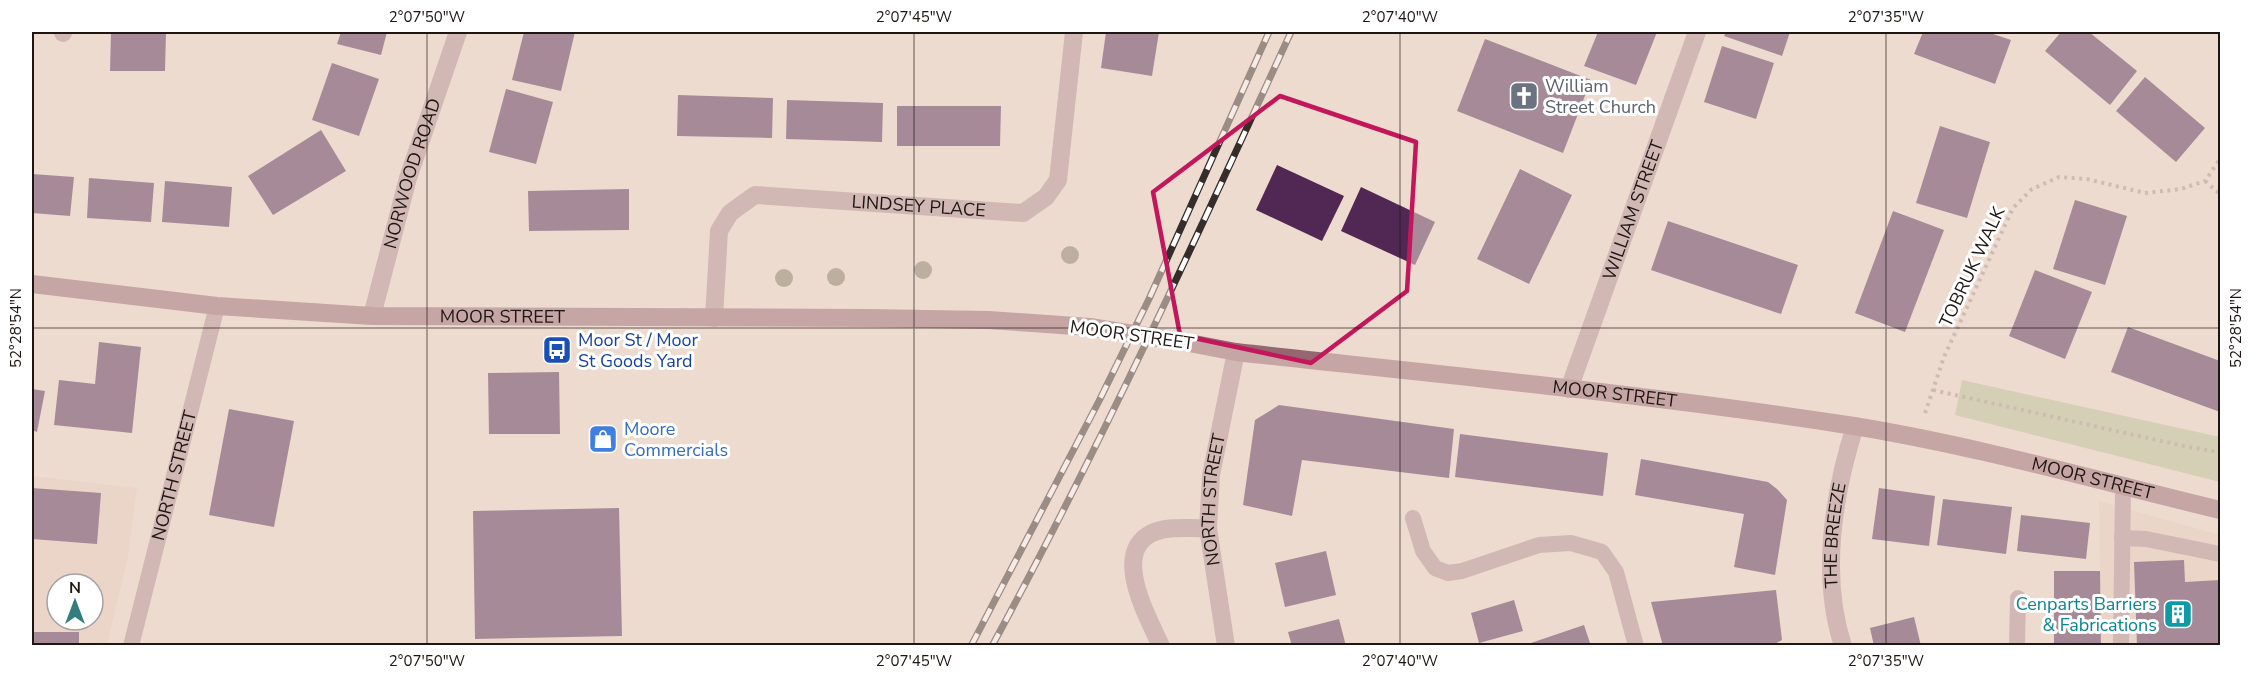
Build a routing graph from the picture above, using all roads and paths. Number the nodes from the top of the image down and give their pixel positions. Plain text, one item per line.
1 (458, 32) edge
2 (1074, 32) edge
3 (1697, 32) edge
4 (2220, 159) edge
5 (2205, 181) junction
6 (2220, 194) edge
7 (32, 284) edge
8 (217, 306) junction
9 (372, 316) junction
10 (714, 318) junction
11 (1236, 352) junction
12 (1569, 389) junction
13 (1933, 390) junction
14 (1923, 419) dead end
15 (1855, 426) junction
16 (2220, 452) edge
17 (2123, 487) junction
18 (2220, 510) edge
19 (1413, 518) dead end
20 (1208, 528) junction
21 (2122, 538) junction
22 (2220, 554) edge
23 (2018, 598) dead end
24 (131, 645) edge
25 (1161, 645) edge
26 (1226, 645) edge
27 (1636, 645) edge
28 (1839, 645) edge
29 (2018, 645) edge
30 (2121, 645) edge

1 - 9 street, NORWOOD ROAD
2 - 10 street, LINDSEY PLACE
3 - 12 street, WILLIAM STREET
4 - 5 path
5 - 6 path
5 - 13 path, TOBRUK WALK
7 - 8 street, MOOR STREET
8 - 9 street, MOOR STREET
8 - 24 lane, NORTH STREET
9 - 10 street, MOOR STREET
10 - 11 street, MOOR STREET, bridge
11 - 12 street, MOOR STREET
11 - 20 street, NORTH STREET
12 - 15 street, MOOR STREET
13 - 14 path, TOBRUK WALK
13 - 16 path
15 - 17 street, MOOR STREET
15 - 28 street, THE BREEZE
17 - 18 street, MOOR STREET
17 - 21 lane
19 - 27 lane
20 - 25 street
20 - 26 street, NORTH STREET
21 - 22 lane
21 - 30 lane
23 - 29 lane

